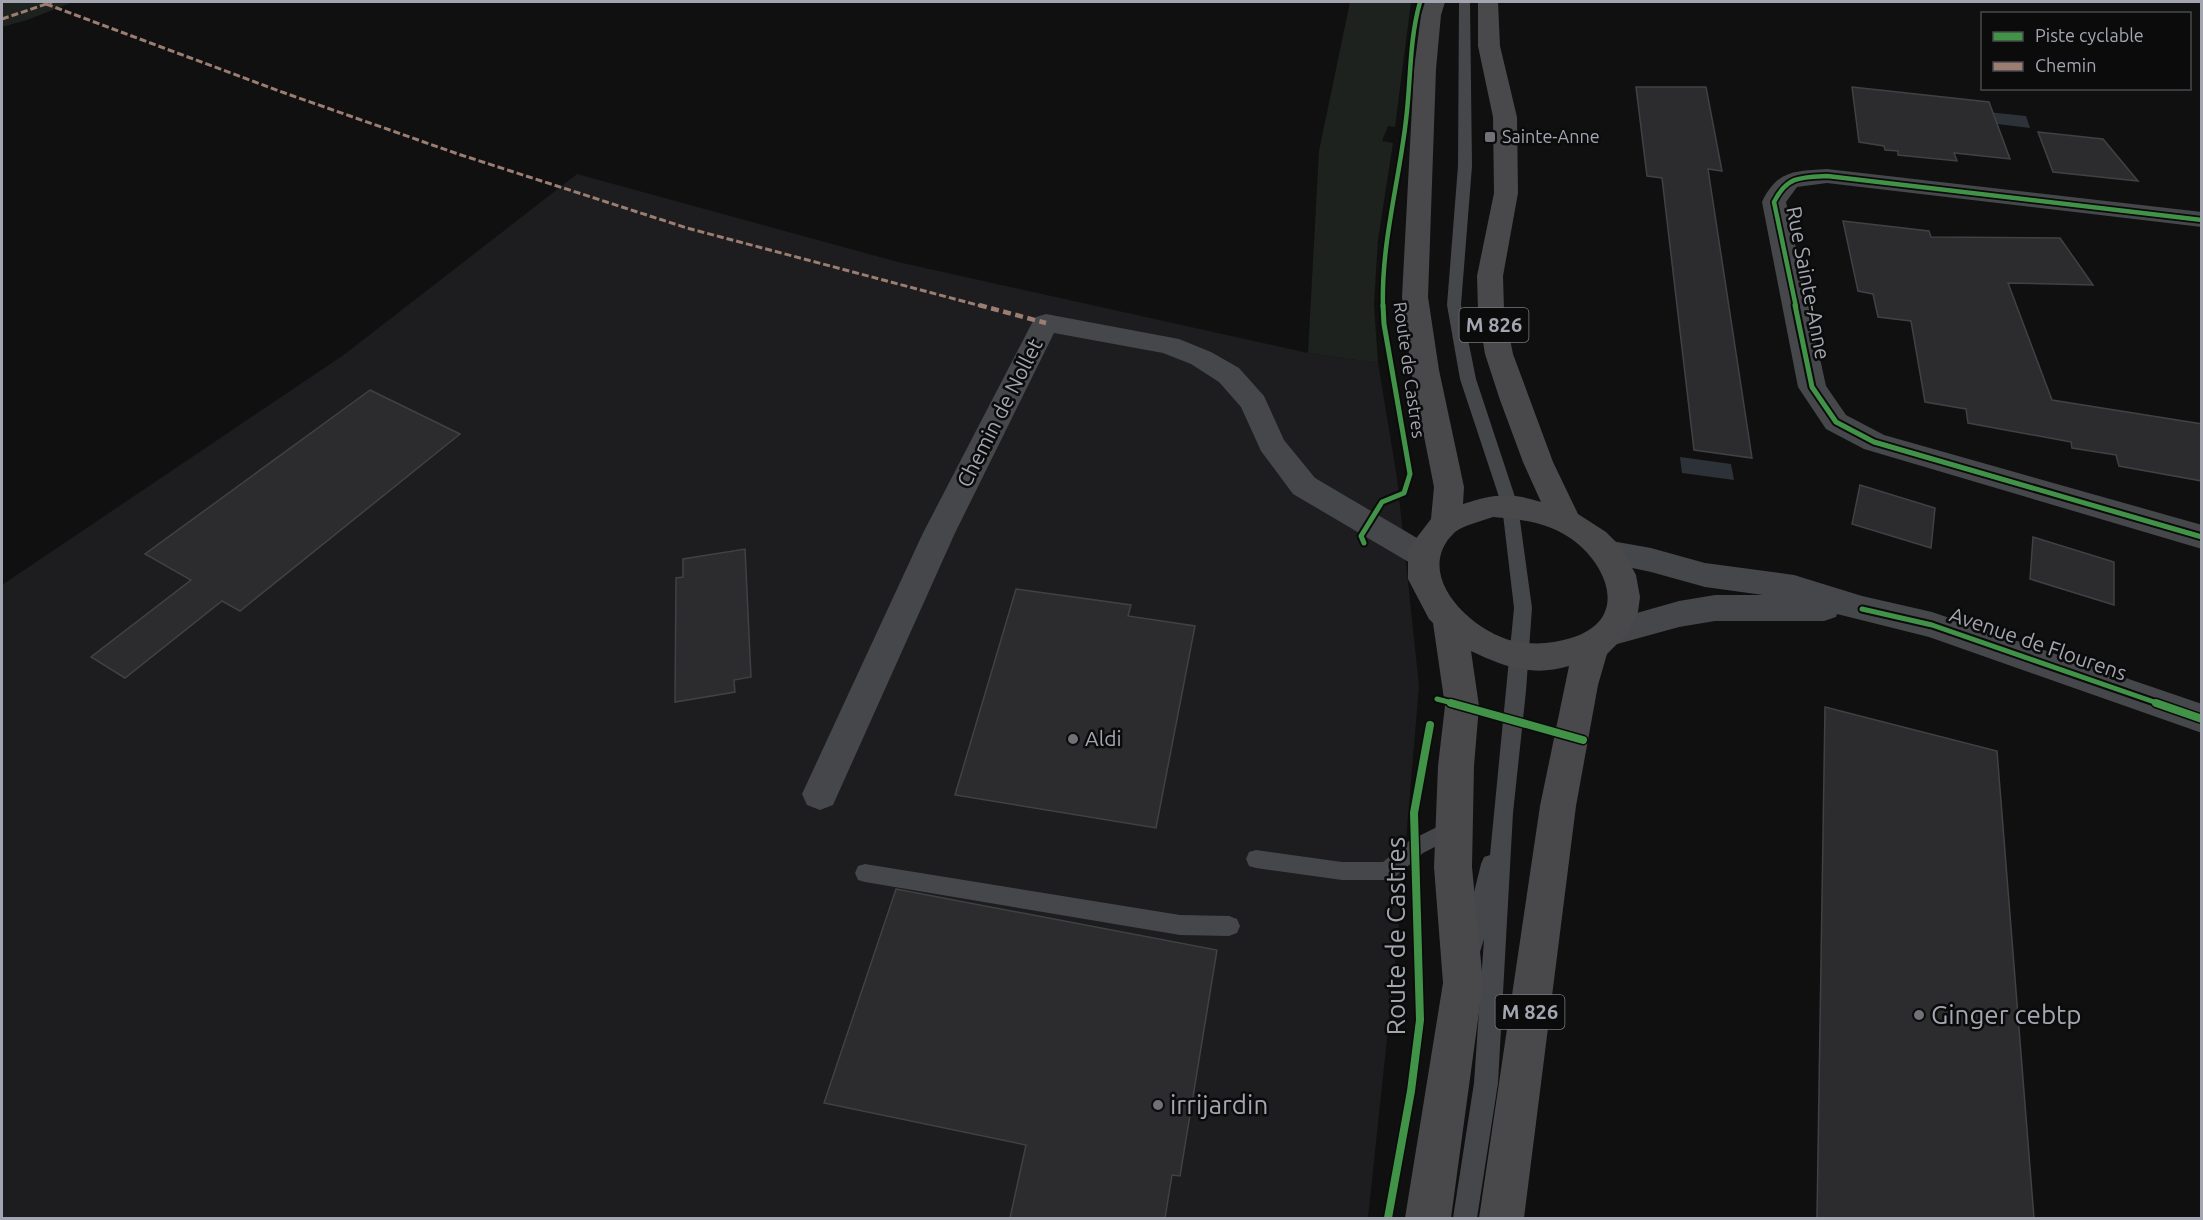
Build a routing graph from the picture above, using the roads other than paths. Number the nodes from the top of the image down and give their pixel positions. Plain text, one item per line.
1 (1435, 2) edge
2 (1464, 2) edge
3 (1488, 2) edge
4 (2202, 220) edge
5 (1510, 506) junction
6 (1566, 521) junction
7 (1446, 522) junction
8 (2202, 537) edge
9 (1606, 552) junction
10 (1423, 556) junction
11 (1862, 609) junction
12 (1450, 623) junction
13 (1601, 639) junction
14 (1520, 655) junction
15 (2202, 719) edge
16 (820, 794) dead end
17 (1503, 813) junction
18 (1455, 827) junction
19 (1256, 859) dead end
20 (865, 873) dead end
21 (1229, 926) dead end
22 (1463, 983) junction
23 (1428, 1218) edge
24 (1466, 1218) edge
25 (1502, 1218) edge

1 - 7 main road, Route de Castres
2 - 5 lane
3 - 6 main road, M 826
4 - 8 street, Rue Sainte-Anne
5 - 6 main road, M 826
5 - 7 main road, M 826
5 - 14 lane
6 - 9 main road, M 826
7 - 10 main road, M 826
9 - 11 street, Avenue de Flourens
9 - 13 main road, M 826
10 - 12 main road
10 - 16 street, Chemin de Nollet
11 - 13 street, Avenue de Flourens
11 - 15 street, Avenue de Flourens
12 - 14 main road
12 - 18 main road
13 - 14 main road
13 - 25 main road, M 826
14 - 17 lane
17 - 22 lane
17 - 24 lane
18 - 19 lane
18 - 22 main road
20 - 21 lane
22 - 23 main road

